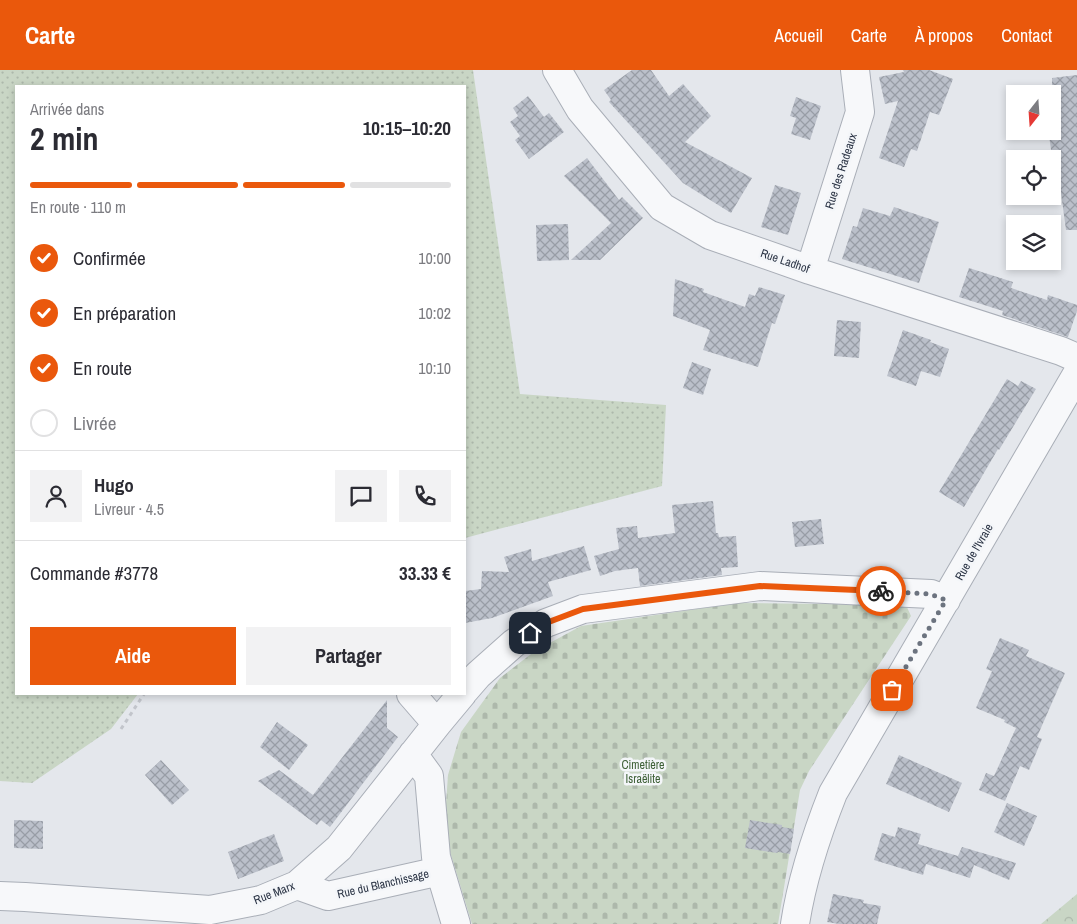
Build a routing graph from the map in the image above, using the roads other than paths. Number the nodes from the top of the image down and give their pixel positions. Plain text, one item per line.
1 (557, 70) edge
2 (854, 70) edge
3 (810, 270) junction
4 (1077, 358) edge
5 (1077, 374) edge
6 (946, 600) junction
7 (466, 689) edge
8 (412, 695) edge
9 (461, 695) edge
10 (437, 724) junction
11 (413, 754) junction
12 (440, 870) junction
13 (297, 885) junction
14 (0, 896) edge
15 (209, 917) edge
16 (456, 924) edge
17 (795, 924) edge

1 - 3 street, Rue Ladhof
2 - 3 street, Rue des Radeaux
3 - 4 street, Rue Ladhof
5 - 6 street, Rue de l'Ivraie
6 - 7 street
6 - 17 street, Rue de l'Ivraie
8 - 10 street
9 - 10 street, Rue Marx
10 - 11 street, Rue Marx
11 - 12 street, Rue du Blanchissage
11 - 13 street, Rue Marx
12 - 13 street, Rue du Blanchissage
12 - 16 street, Rue du Blanchissage
13 - 15 street, Rue Marx
14 - 15 street, Rue Marx

